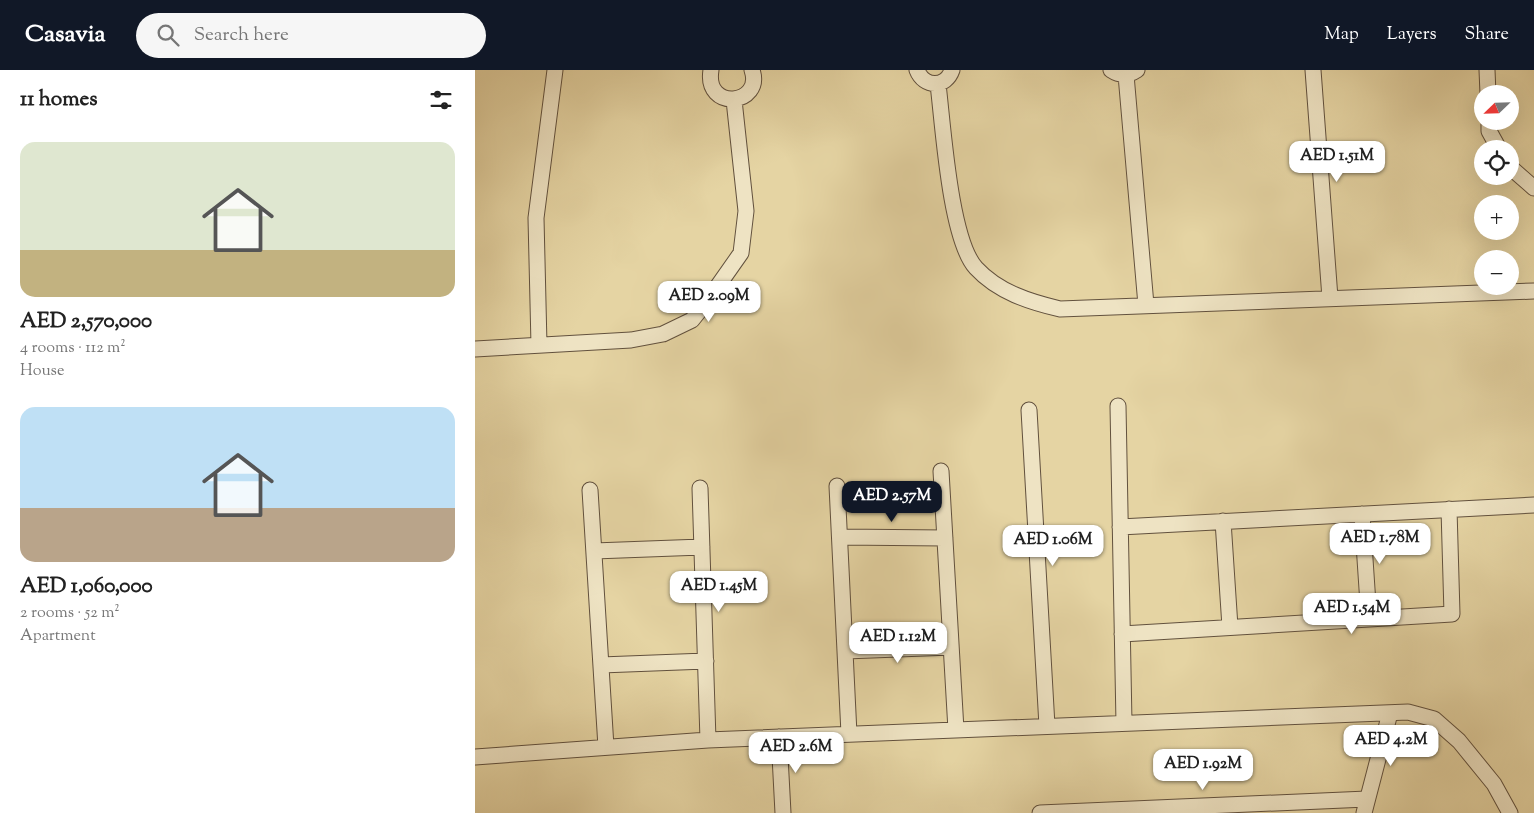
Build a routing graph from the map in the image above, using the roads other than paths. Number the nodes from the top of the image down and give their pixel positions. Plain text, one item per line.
1 (555, 70) edge
2 (711, 70) edge
3 (752, 70) edge
4 (917, 70) edge
5 (952, 70) edge
6 (1111, 70) edge
7 (1313, 70) edge
8 (1487, 70) edge
9 (1131, 72) edge
10 (938, 84) junction
11 (1488, 85) edge
12 (734, 100) junction
13 (1519, 175) edge
14 (1534, 188) edge
15 (1534, 291) edge
16 (1330, 298) junction
17 (1146, 306) junction
18 (539, 345) junction
19 (475, 349) edge
20 (1118, 406) dead end
21 (1029, 410) dead end
22 (941, 471) dead end
23 (837, 486) dead end
24 (700, 488) dead end
25 (590, 490) dead end
26 (1534, 504) edge
27 (1449, 509) junction
28 (1362, 514) junction
29 (1223, 522) junction
30 (1120, 527) junction
31 (840, 537) junction
32 (945, 538) junction
33 (702, 547) junction
34 (594, 551) junction
35 (1369, 619) junction
36 (1230, 627) junction
37 (1123, 634) junction
38 (951, 648) junction
39 (845, 651) junction
40 (706, 661) junction
41 (601, 665) junction
42 (1390, 713) junction
43 (1125, 723) junction
44 (1047, 726) junction
45 (956, 730) junction
46 (849, 734) junction
47 (779, 737) junction
48 (708, 740) junction
49 (606, 747) junction
50 (475, 757) edge
51 (1365, 806) edge
52 (1278, 808) edge
53 (1147, 811) edge
54 (783, 813) edge
55 (1041, 813) edge
56 (1510, 813) edge

1 - 18 street
2 - 12 street
3 - 12 street
4 - 10 street
5 - 10 street
6 - 9 street
7 - 16 street
8 - 11 street
9 - 17 street
10 - 17 street
12 - 18 street
13 - 14 street
15 - 16 street
16 - 17 street
18 - 19 street
20 - 30 street
21 - 44 street
22 - 32 street
23 - 31 street
24 - 33 street
25 - 34 street
26 - 27 street
27 - 28 street
27 - 35 street
28 - 29 street
28 - 35 street
29 - 30 street
29 - 36 street
30 - 37 street
31 - 32 street
31 - 39 street
32 - 38 street
33 - 34 street
33 - 40 street
34 - 41 street
35 - 36 street
36 - 37 street
37 - 43 street
38 - 39 street
38 - 45 street
39 - 46 street
40 - 41 street
40 - 48 street
41 - 49 street
42 - 43 street
42 - 51 street
42 - 56 street
43 - 44 street
44 - 45 street
45 - 46 street
46 - 47 street
47 - 48 street
47 - 54 street
48 - 49 street
49 - 50 street
51 - 52 street
52 - 53 street
53 - 55 street

